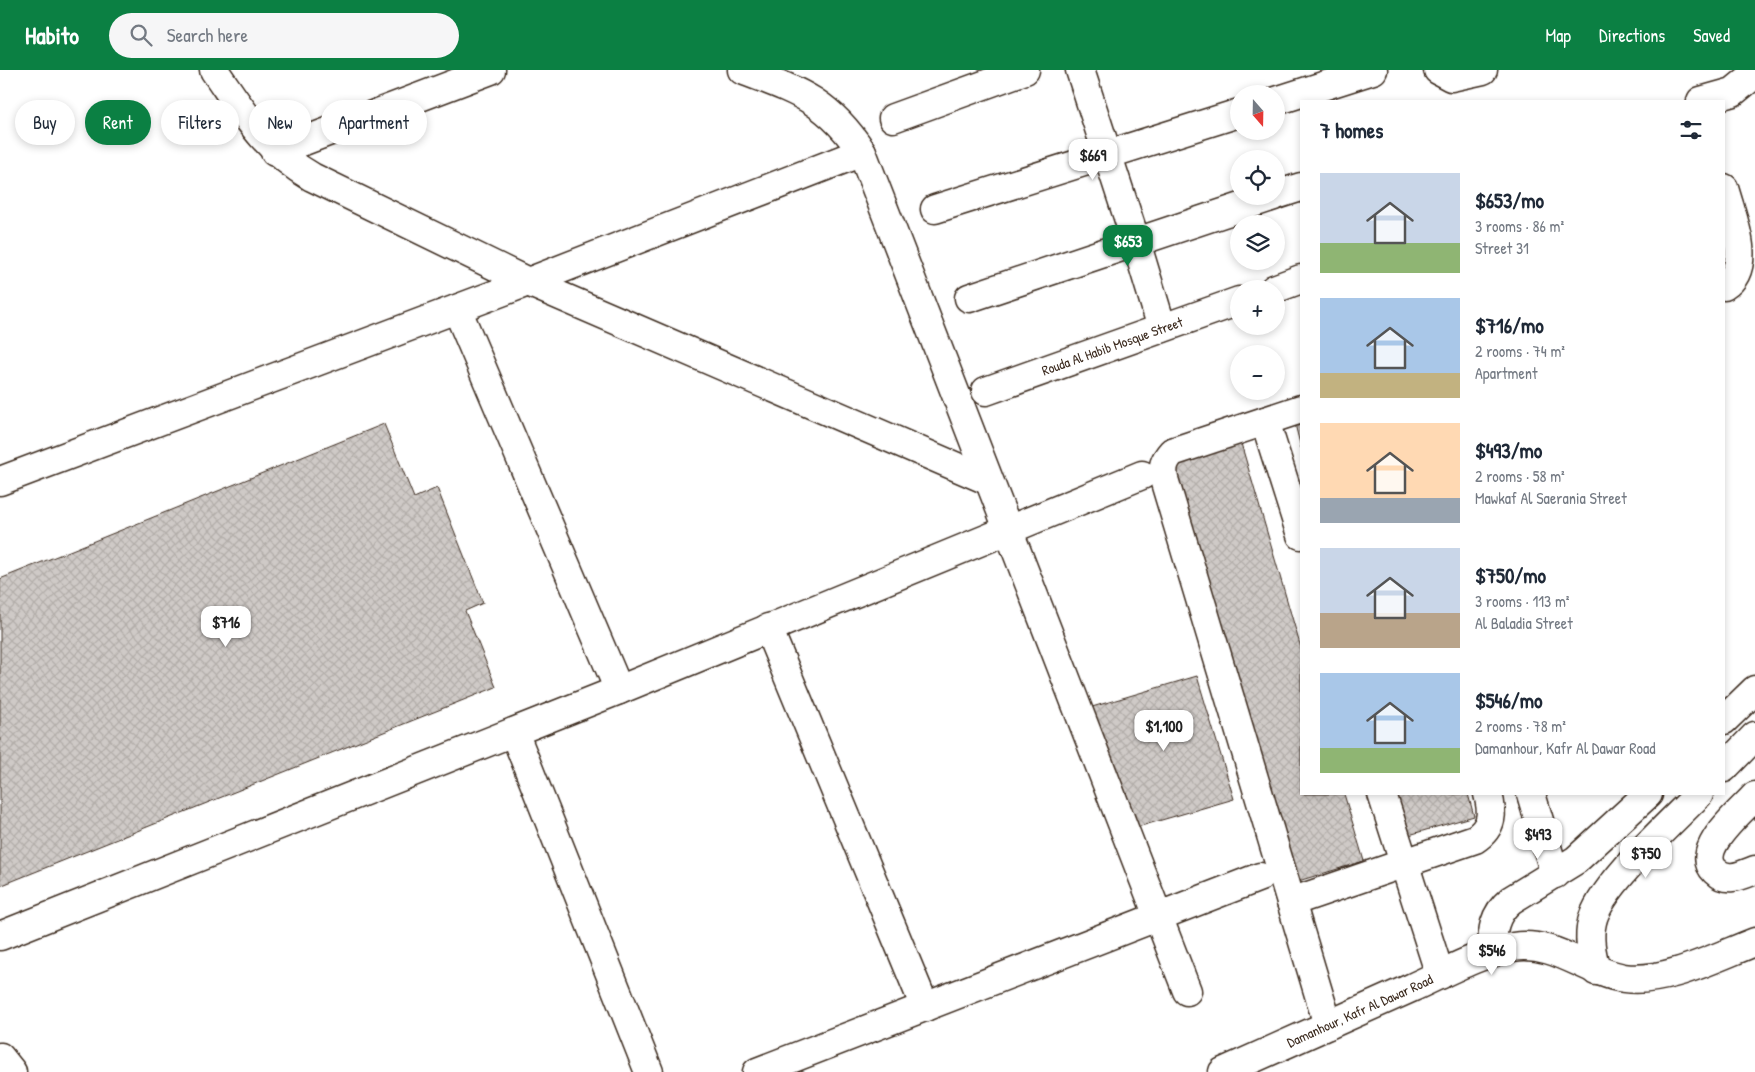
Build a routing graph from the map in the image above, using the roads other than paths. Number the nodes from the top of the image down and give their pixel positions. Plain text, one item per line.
1 (214, 70) edge
2 (491, 70) edge
3 (742, 70) edge
4 (1024, 70) edge
5 (1080, 70) edge
6 (1373, 70) edge
7 (1438, 70) edge
8 (1483, 70) edge
9 (1755, 74) edge
10 (1328, 93) edge
11 (1285, 100) edge
12 (1704, 100) edge
13 (1230, 115) edge
14 (893, 118) dead end
15 (275, 152) junction
16 (862, 152) junction
17 (1107, 154) junction
18 (1300, 187) edge
19 (1725, 192) edge
20 (1285, 193) edge
21 (1248, 205) edge
22 (936, 209) dead end
23 (1136, 242) junction
24 (1300, 279) edge
25 (528, 282) junction
26 (1285, 285) edge
27 (1725, 285) edge
28 (969, 298) dead end
29 (1230, 304) edge
30 (457, 308) junction
31 (1162, 328) junction
32 (986, 391) dead end
33 (1300, 409) edge
34 (1265, 421) junction
35 (1142, 475) dead end
36 (988, 480) junction
37 (0, 481) edge
38 (1007, 530) junction
39 (1300, 533) edge
40 (768, 628) junction
41 (619, 690) junction
42 (1755, 690) edge
43 (1725, 719) edge
44 (514, 732) junction
45 (1755, 736) edge
46 (1725, 767) edge
47 (1382, 795) edge
48 (1488, 795) edge
49 (1531, 795) edge
50 (1647, 795) edge
51 (1698, 795) edge
52 (1755, 796) edge
53 (1404, 863) junction
54 (1555, 874) junction
55 (1745, 874) edge
56 (1260, 877) dead end
57 (1291, 902) junction
58 (1158, 917) junction
59 (0, 936) edge
60 (1755, 942) edge
61 (1492, 953) junction
62 (1596, 971) junction
63 (1440, 975) junction
64 (1187, 991) dead end
65 (926, 1007) junction
66 (1328, 1025) junction
67 (0, 1057) edge
68 (12, 1072) edge
69 (649, 1072) edge
70 (757, 1072) edge
71 (1223, 1072) edge

1 - 15 street
2 - 15 street
3 - 16 street
4 - 14 street
5 - 17 street
6 - 10 street
7 - 8 street
9 - 12 street
10 - 11 street
13 - 17 street
15 - 25 street
16 - 25 street
16 - 36 street
17 - 22 street
17 - 23 street
18 - 20 street
19 - 27 street
21 - 23 street
23 - 28 street
23 - 31 street
24 - 26 street
25 - 30 street
25 - 36 street
29 - 31 street, Rouda Al Habib Mosque Street
30 - 37 street
30 - 41 street
31 - 32 street, Rouda Al Habib Mosque Street
33 - 34 street
34 - 39 street
34 - 57 street
35 - 38 street
36 - 38 street
38 - 40 street
38 - 58 street
40 - 41 street
40 - 65 street
41 - 44 street
42 - 43 street
44 - 59 street
44 - 69 street
45 - 46 street
47 - 53 street
48 - 53 street
49 - 54 street
50 - 54 street
51 - 62 street
52 - 55 street
53 - 57 street
53 - 63 street
54 - 61 street
56 - 58 street
57 - 66 street
58 - 64 street
58 - 65 street
60 - 62 street, Damanhour, Kafr Al Dawar Road
61 - 62 street, Damanhour, Kafr Al Dawar Road
61 - 63 street, Damanhour, Kafr Al Dawar Road
63 - 66 street, Damanhour, Kafr Al Dawar Road
65 - 70 street
66 - 71 street, Damanhour, Kafr Al Dawar Road
67 - 68 street

